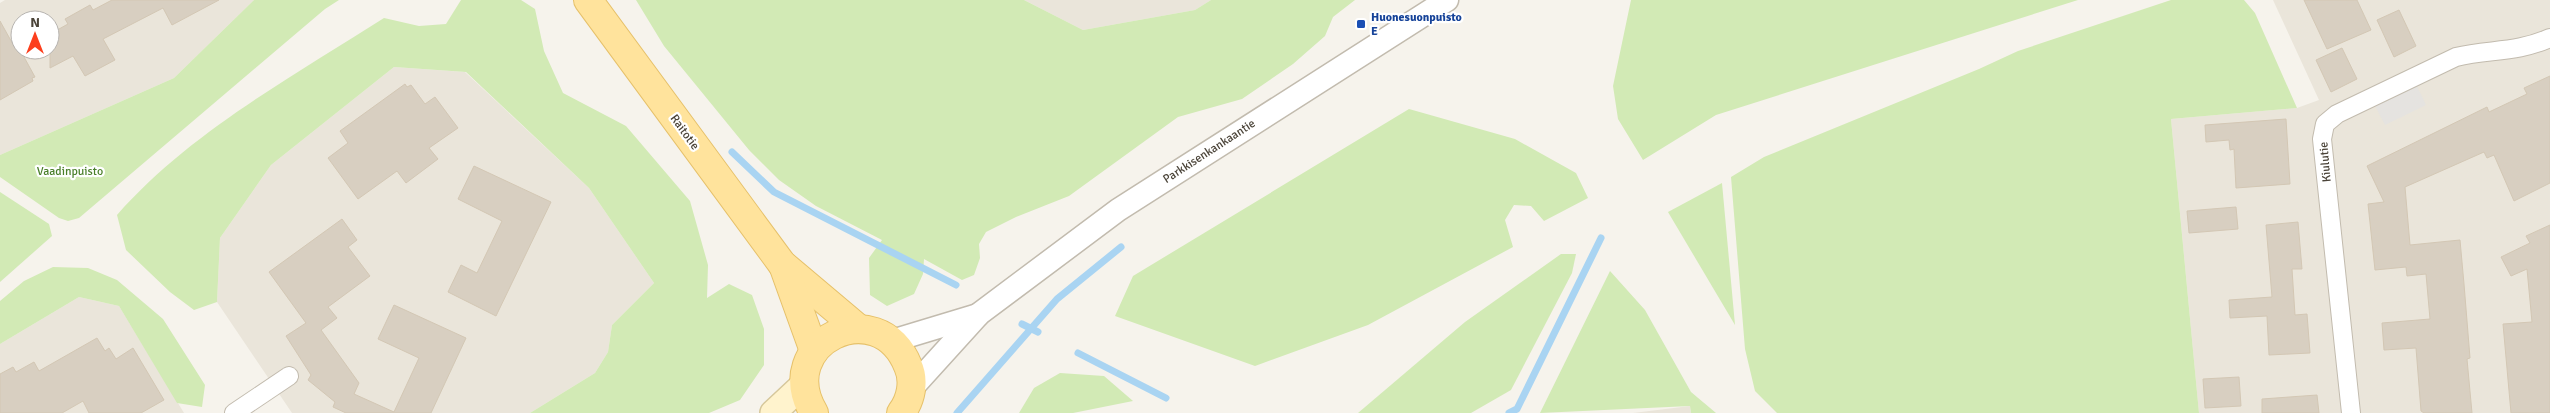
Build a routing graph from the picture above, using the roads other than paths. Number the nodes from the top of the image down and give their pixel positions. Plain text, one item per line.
1 (588, 0) edge
2 (1446, 0) edge
3 (2550, 38) edge
4 (782, 264) junction
5 (979, 314) junction
6 (859, 328) junction
7 (892, 341) junction
8 (814, 351) junction
9 (289, 376) dead end
10 (804, 385) junction
11 (907, 405) edge
12 (234, 413) edge
13 (773, 413) edge
14 (814, 413) edge
15 (2351, 413) edge

1 - 4 main road, Raitotie
2 - 5 street, Parkkisenkankaantie
3 - 15 street, Kiulutie
4 - 6 main road, Raitotie
4 - 8 main road, Raitotie
5 - 7 street, Parkkisenkankaantie
5 - 11 street, Parkkisenkankaantie
6 - 7 main road
6 - 8 main road
7 - 11 main road
8 - 10 main road
9 - 12 street
10 - 13 main road
10 - 14 main road

